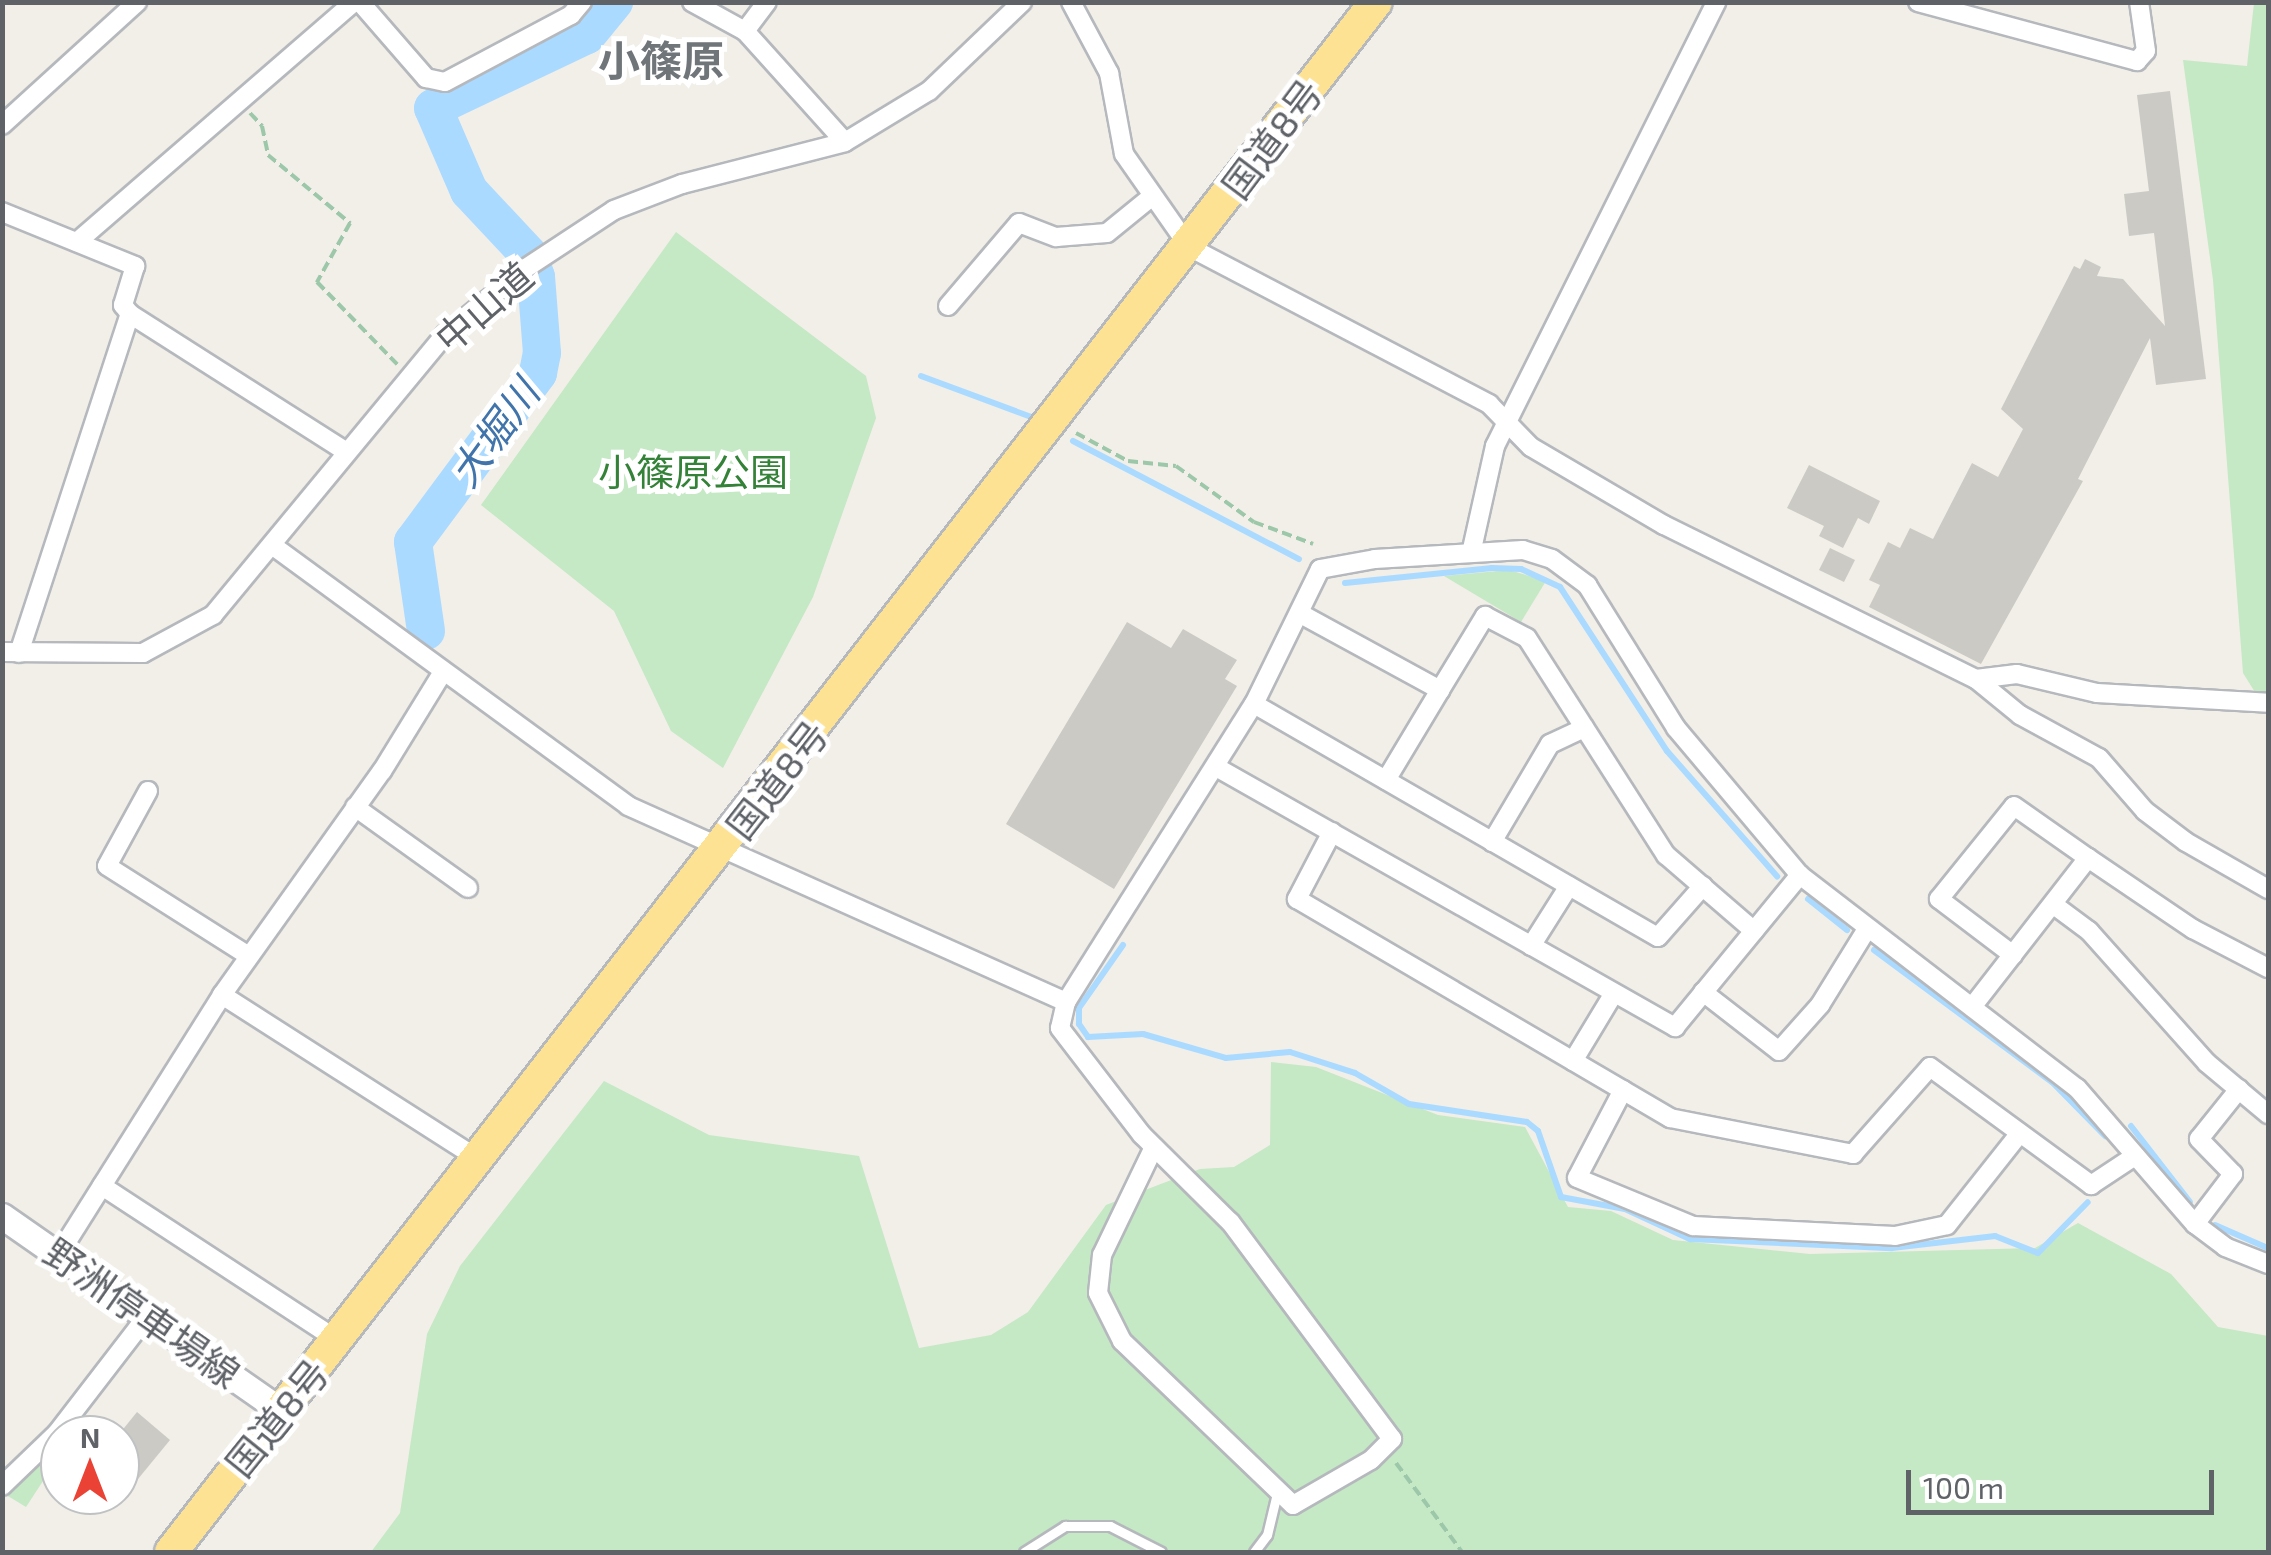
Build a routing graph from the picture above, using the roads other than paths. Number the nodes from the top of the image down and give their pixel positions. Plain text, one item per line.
1 (137, 2) edge
2 (357, 2) edge
3 (582, 2) edge
4 (692, 2) edge
5 (767, 2) edge
6 (1022, 2) edge
7 (1071, 2) edge
8 (1376, 2) edge
9 (1716, 2) edge
10 (1918, 2) edge
11 (2139, 2) edge
12 (745, 31) junction
13 (2, 125) edge
14 (845, 142) junction
15 (1150, 198) junction
16 (2, 212) edge
17 (77, 242) junction
18 (1188, 247) junction
19 (948, 306) dead end
20 (130, 314) junction
21 (1511, 420) junction
22 (347, 452) junction
23 (272, 545) junction
24 (1472, 550) junction
25 (1299, 612) junction
26 (11, 652) edge
27 (443, 672) junction
28 (1976, 678) junction
29 (1440, 690) junction
30 (2268, 703) edge
31 (1254, 704) junction
32 (1585, 728) junction
33 (1216, 767) junction
34 (1386, 780) junction
35 (148, 791) dead end
36 (355, 807) junction
37 (1332, 832) junction
38 (1492, 842) junction
39 (726, 846) junction
40 (2088, 858) junction
41 (1800, 875) junction
42 (1569, 886) junction
43 (1702, 886) junction
44 (468, 888) dead end
45 (2268, 889) edge
46 (2054, 905) junction
47 (1867, 929) junction
48 (1754, 931) junction
49 (1531, 946) junction
50 (249, 956) junction
51 (2013, 956) junction
52 (2268, 968) edge
53 (1614, 992) junction
54 (1703, 992) junction
55 (222, 995) junction
56 (1066, 1002) junction
57 (1972, 1007) junction
58 (1573, 1061) junction
59 (2239, 1089) junction
60 (1623, 1090) junction
61 (2268, 1114) edge
62 (2020, 1133) junction
63 (1154, 1148) junction
64 (2135, 1156) junction
65 (480, 1160) junction
66 (102, 1186) junction
67 (2, 1216) edge
68 (2195, 1224) junction
69 (59, 1254) junction
70 (2268, 1264) edge
71 (147, 1316) junction
72 (339, 1341) junction
73 (282, 1411) junction
74 (5, 1474) edge
75 (1277, 1493) junction
76 (171, 1552) edge
77 (1024, 1552) edge
78 (1160, 1552) edge
79 (1254, 1552) edge

1 - 13 street
2 - 3 street
2 - 17 street
4 - 12 street
5 - 12 street
6 - 14 street, 中山道
7 - 15 street
8 - 18 highway, 国道8号
9 - 21 street
10 - 11 street
12 - 14 street
14 - 22 street, 中山道
15 - 18 street
15 - 19 street
16 - 17 street
17 - 20 street
18 - 21 street
18 - 39 highway, 国道8号
20 - 22 street
20 - 26 street
21 - 24 street
21 - 28 street
22 - 23 street, 中山道
23 - 26 street, 中山道
23 - 27 street
24 - 25 street
24 - 41 street
25 - 29 street
25 - 31 street
27 - 36 street
27 - 39 street
28 - 30 street
28 - 45 street
29 - 32 street
29 - 34 street
31 - 33 street
31 - 34 street
32 - 38 street
32 - 43 street
33 - 37 street
33 - 56 street
34 - 38 street
35 - 50 street
36 - 44 street
36 - 50 street
37 - 49 street
37 - 58 street
38 - 42 street
39 - 56 street
39 - 65 highway, 国道8号
40 - 46 street
40 - 51 street
40 - 52 street
41 - 47 street
41 - 48 street
42 - 43 street
42 - 49 street
43 - 48 street
46 - 51 street
46 - 59 street
47 - 54 street
47 - 57 street
48 - 54 street
49 - 53 street
50 - 55 street
51 - 57 street
53 - 54 street
53 - 58 street
55 - 65 street
55 - 66 street
56 - 63 street
57 - 64 street
58 - 60 street
59 - 61 street
59 - 68 street
60 - 62 street
60 - 62 street
62 - 64 street
63 - 75 street
63 - 75 street
64 - 68 street
65 - 72 highway, 国道8号
66 - 69 street
66 - 72 street
67 - 69 main road, 野洲停車場線
68 - 70 street
69 - 71 main road, 野洲停車場線
71 - 73 main road, 野洲停車場線
71 - 74 street
72 - 73 highway, 国道8号
73 - 76 highway, 国道8号
75 - 79 lane
77 - 78 lane

